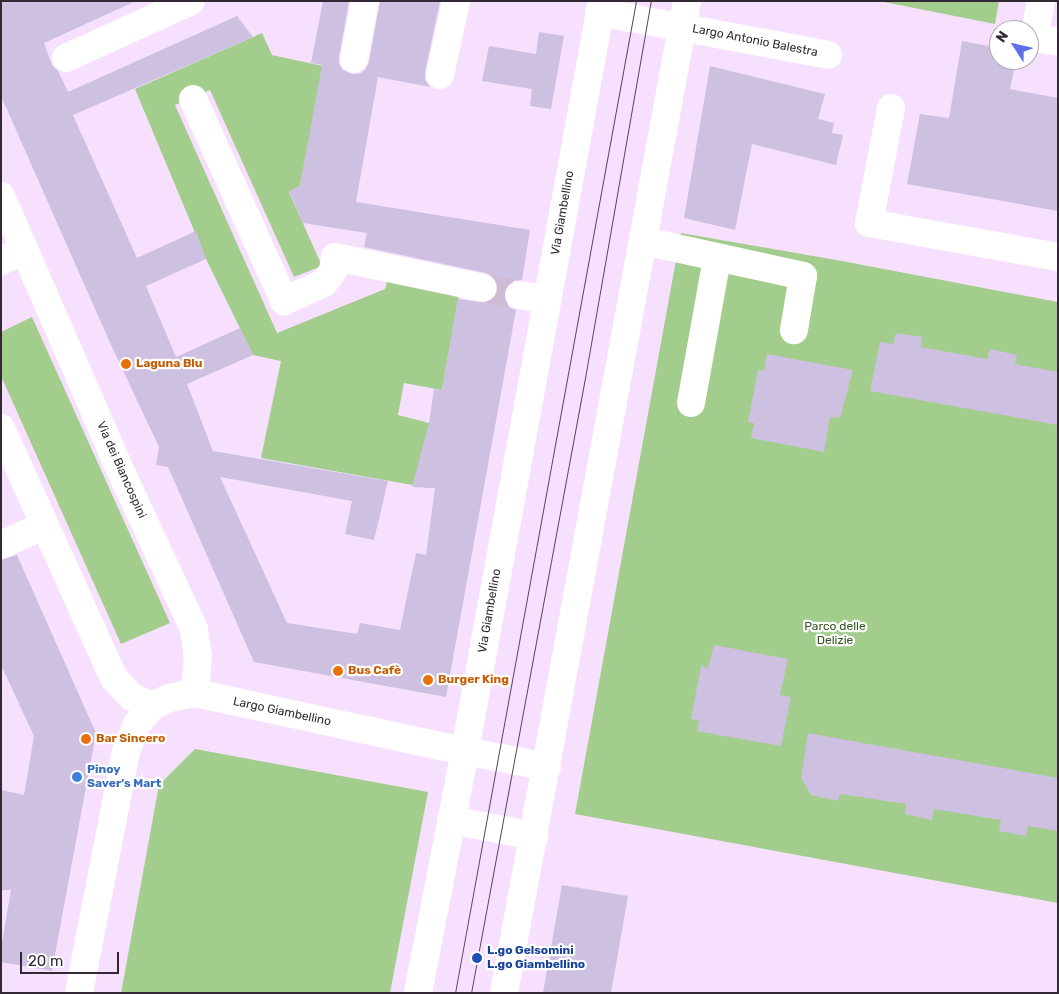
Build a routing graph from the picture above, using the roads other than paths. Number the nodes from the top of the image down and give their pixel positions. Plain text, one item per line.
1 (191, 1) edge
2 (365, 1) edge
3 (456, 1) edge
4 (1041, 1) edge
5 (601, 7) edge
6 (684, 14) edge
7 (1058, 42) edge
8 (828, 55) dead end
9 (66, 58) dead end
10 (354, 59) dead end
11 (440, 75) dead end
12 (193, 99) dead end
13 (891, 108) dead end
14 (1, 196) edge
15 (644, 241) junction
16 (13, 255) edge
17 (1058, 257) edge
18 (717, 258) junction
19 (483, 288) tunnel mouth
20 (519, 294) tunnel mouth
21 (547, 299) junction
22 (794, 330) dead end
23 (691, 403) dead end
24 (1, 428) edge
25 (41, 517) junction
26 (1, 526) edge
27 (1, 545) edge
28 (195, 693) junction
29 (152, 706) junction
30 (465, 751) junction
31 (547, 767) junction
32 (451, 820) junction
33 (534, 836) junction
34 (79, 993) edge
35 (418, 993) edge
36 (504, 993) edge

1 - 9 street
2 - 10 street
3 - 11 street
4 - 7 street
5 - 6 street, Via Giambellino
5 - 21 street, Via Giambellino
6 - 8 street, Largo Antonio Balestra
6 - 15 street
12 - 19 street
13 - 17 street
14 - 16 street, Via dei Biancospini
15 - 18 street
15 - 31 street
16 - 28 street, Via dei Biancospini
18 - 22 street
18 - 23 street
20 - 21 street
21 - 30 street, Via Giambellino
24 - 25 street
25 - 26 street
25 - 27 street
25 - 29 street
28 - 29 street, Largo Giambellino
28 - 30 street, Largo Giambellino
29 - 34 street
30 - 31 street
30 - 32 street
31 - 33 street
32 - 33 street
32 - 35 street
33 - 36 street

